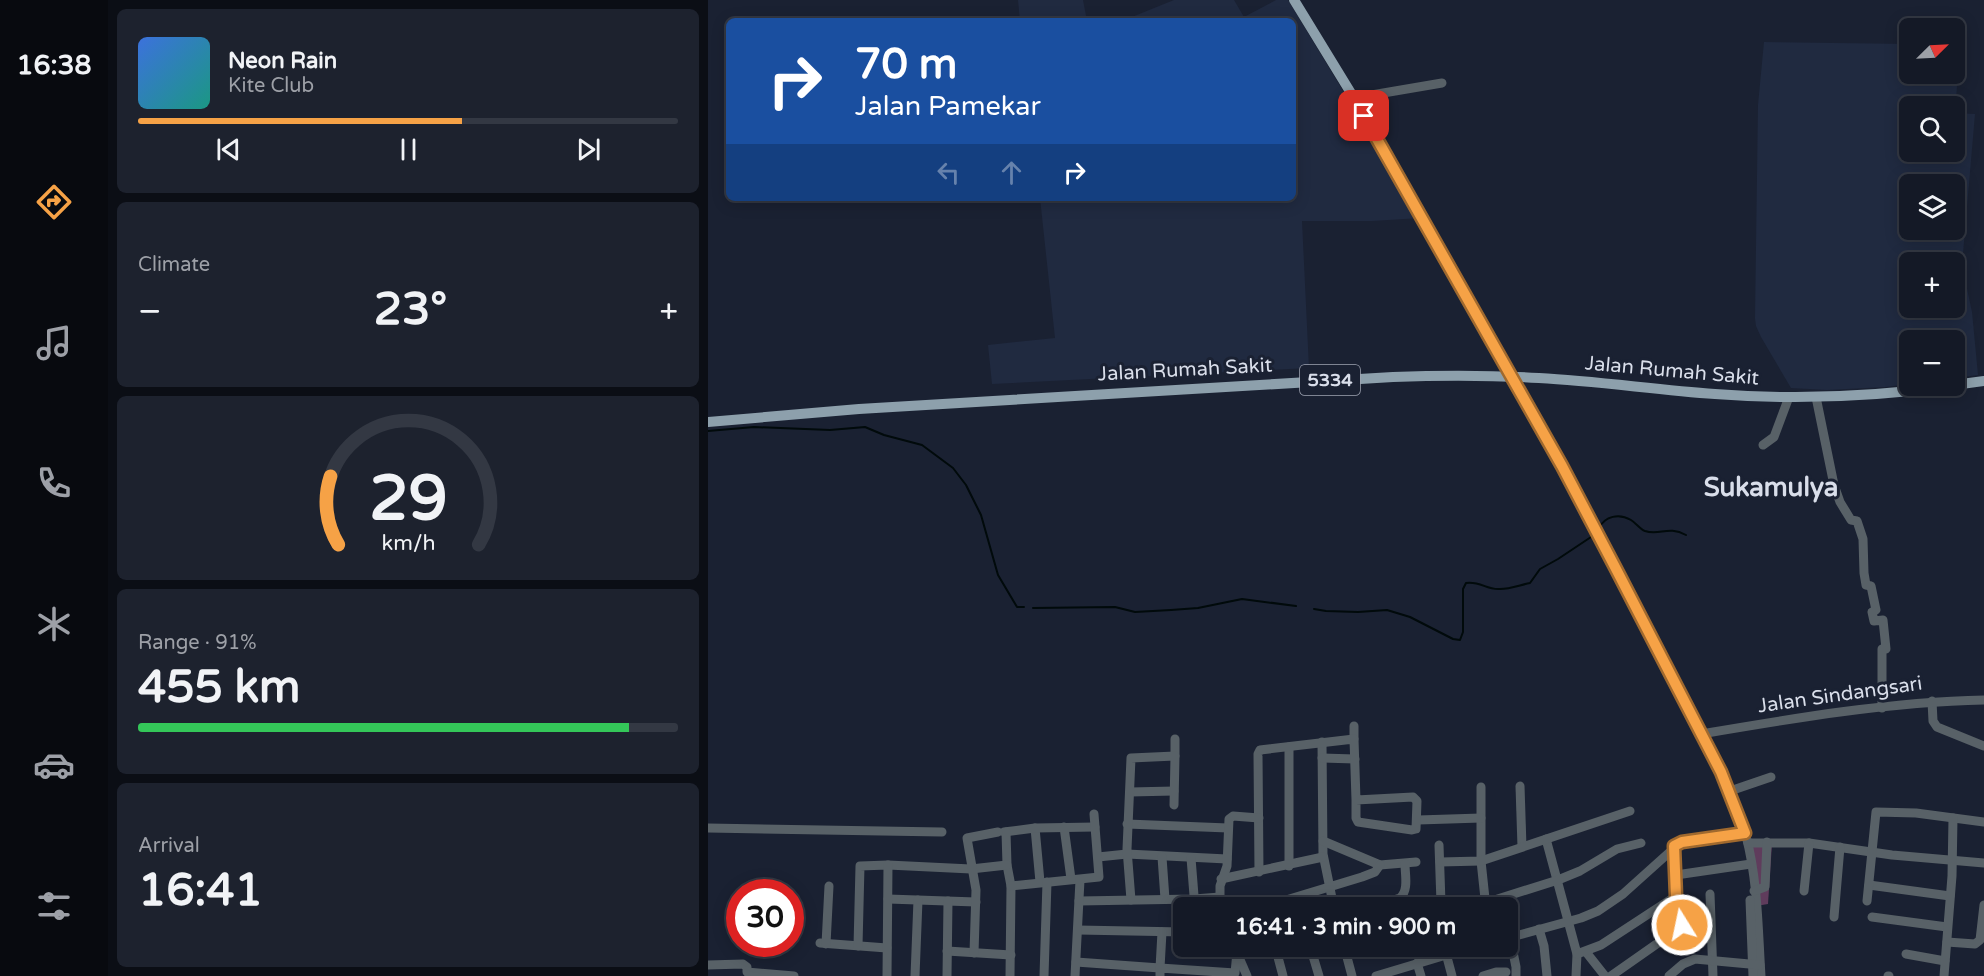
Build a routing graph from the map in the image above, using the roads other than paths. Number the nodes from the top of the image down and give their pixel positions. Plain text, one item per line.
1 (1294, 0) edge
2 (1442, 83) dead end
3 (1354, 98) junction
4 (1510, 376) junction
5 (1984, 381) edge
6 (1965, 383) edge
7 (1899, 391) edge
8 (1789, 397) junction
9 (1816, 397) junction
10 (708, 422) edge
11 (1763, 445) dead end
12 (1984, 700) edge
13 (1932, 701) junction
14 (1882, 708) junction
15 (1354, 726) dead end
16 (1701, 734) junction
17 (1175, 739) dead end
18 (1354, 739) junction
19 (1322, 742) junction
20 (1984, 746) edge
21 (1289, 747) junction
22 (1175, 756) junction
23 (1322, 758) junction
24 (1354, 759) junction
25 (1771, 777) dead end
26 (1520, 786) dead end
27 (1481, 787) dead end
28 (1174, 791) junction
29 (1730, 791) junction
30 (1130, 792) junction
31 (1356, 800) junction
32 (1173, 805) dead end
33 (1630, 812) dead end
34 (1094, 814) dead end
35 (1259, 818) junction
36 (1481, 818) junction
37 (1953, 818) junction
38 (1418, 820) junction
39 (1984, 822) edge
40 (1127, 824) junction
41 (1064, 827) junction
42 (1095, 827) junction
43 (708, 828) edge
44 (1035, 828) junction
45 (1228, 828) junction
46 (942, 832) dead end
47 (1003, 832) junction
48 (1746, 838) junction
49 (1546, 839) junction
50 (1323, 841) junction
51 (1767, 842) junction
52 (1641, 843) dead end
53 (1809, 843) junction
54 (1439, 845) dead end
55 (1674, 846) junction
56 (1522, 847) junction
57 (1840, 847) junction
58 (1871, 851) junction
59 (1127, 854) junction
60 (1162, 856) junction
61 (1098, 857) junction
62 (1323, 857) junction
63 (1191, 858) junction
64 (1227, 859) junction
65 (1952, 860) junction
66 (1481, 861) junction
67 (1416, 862) dead end
68 (1440, 862) junction
69 (1984, 863) edge
70 (1007, 864) junction
71 (1405, 864) junction
72 (1751, 864) junction
73 (888, 865) junction
74 (1380, 865) junction
75 (1289, 866) junction
76 (971, 869) junction
77 (1259, 872) junction
78 (1676, 875) junction
79 (1221, 879) junction
80 (1076, 880) junction
81 (1558, 880) junction
82 (1043, 882) junction
83 (1869, 885) junction
84 (829, 886) dead end
85 (1011, 886) junction
86 (1329, 886) junction
87 (1752, 887) junction
88 (1804, 891) dead end
89 (1710, 894) dead end
90 (1676, 896) junction
91 (1950, 896) junction
92 (1194, 897) edge
93 (1220, 897) edge
94 (1308, 897) edge
95 (1332, 897) edge
96 (1401, 897) edge
97 (1441, 897) edge
98 (1484, 897) edge
99 (1508, 897) edge
100 (888, 899) junction
101 (1165, 899) junction
102 (918, 900) junction
103 (1131, 900) junction
104 (1173, 900) edge
105 (948, 901) junction
106 (1079, 901) junction
107 (1867, 901) dead end
108 (976, 902) junction
109 (1984, 905) edge
110 (1834, 916) dead end
111 (1872, 917) dead end
112 (1568, 920) junction
113 (1946, 927) junction
114 (1539, 929) junction
115 (1078, 930) junction
116 (1162, 932) junction
117 (1173, 932) edge
118 (1518, 935) edge
119 (1947, 942) junction
120 (858, 946) junction
121 (887, 948) junction
122 (947, 951) junction
123 (974, 953) junction
124 (1581, 953) junction
125 (1906, 954) dead end
126 (1011, 955) junction
127 (1236, 957) edge
128 (1240, 957) edge
129 (1278, 957) edge
130 (1313, 957) edge
131 (1349, 957) edge
132 (1430, 957) edge
133 (1448, 957) edge
134 (1514, 957) edge
135 (1712, 960) junction
136 (1945, 960) junction
137 (1076, 962) junction
138 (1417, 963) junction
139 (1757, 964) junction
140 (710, 965) edge
141 (1160, 972) edge
142 (747, 974) edge
143 (1235, 974) edge
144 (1382, 975) edge
145 (1510, 975) edge
146 (711, 976) edge
147 (794, 976) edge
148 (887, 976) edge
149 (915, 976) edge
150 (947, 976) edge
151 (1010, 976) edge
152 (1044, 976) edge
153 (1075, 976) edge
154 (1247, 976) edge
155 (1284, 976) edge
156 (1319, 976) edge
157 (1352, 976) edge
158 (1421, 976) edge
159 (1452, 976) edge
160 (1483, 976) edge
161 (1547, 976) edge
162 (1576, 976) edge
163 (1605, 976) edge
164 (1611, 976) edge
165 (1669, 976) edge
166 (1713, 976) edge
167 (1753, 976) edge
168 (1761, 976) edge
169 (1944, 976) edge

1 - 3 main road
2 - 3 street
3 - 4 main road
4 - 8 main road, Jalan Rumah Sakit / 5334
4 - 10 main road, Jalan Rumah Sakit / 5334
4 - 16 street
5 - 6 main road, Jalan Rumah Sakit / 5334
7 - 9 main road, Jalan Rumah Sakit / 5334
8 - 9 main road, Jalan Rumah Sakit / 5334
8 - 11 street
9 - 14 street
12 - 13 street, Jalan Sindangsari
13 - 14 street, Jalan Sindangsari
13 - 20 street
14 - 16 street, Jalan Sindangsari
15 - 18 street
16 - 29 street
17 - 22 street
18 - 19 street
18 - 24 street
19 - 21 street
19 - 23 street
21 - 35 street
21 - 75 street
22 - 28 street
22 - 30 street
23 - 24 street
23 - 50 street
24 - 31 street
25 - 29 street
26 - 56 street
27 - 36 street
28 - 30 street
28 - 32 street
29 - 48 street
30 - 40 street
31 - 38 street
31 - 38 street
33 - 49 street
34 - 42 street
35 - 45 street
35 - 77 street
36 - 38 street
36 - 66 street
37 - 39 street
37 - 58 street
37 - 65 street
40 - 45 street
40 - 59 street
41 - 42 street
41 - 44 street
41 - 80 street
42 - 61 street
43 - 46 street
44 - 47 street
44 - 82 street
45 - 64 street
47 - 70 street
47 - 76 street
48 - 51 street
48 - 55 street
48 - 72 street
49 - 56 street
49 - 81 street
50 - 62 street
50 - 74 street
51 - 53 street
51 - 87 street
52 - 81 street
53 - 57 street
53 - 88 street
54 - 68 street
55 - 78 street
55 - 112 street
56 - 66 street
57 - 58 street
57 - 110 street
58 - 65 street
58 - 83 street
59 - 60 street
59 - 61 street
59 - 103 street
60 - 63 street
60 - 101 street
61 - 80 street
62 - 75 street
62 - 86 street
63 - 64 street
63 - 92 street
64 - 79 street
65 - 69 street
65 - 91 street
66 - 68 street
66 - 98 street
67 - 71 street
68 - 97 street
70 - 76 street
70 - 85 street
71 - 74 street
71 - 96 street
72 - 78 street
72 - 87 street
73 - 76 street
73 - 100 street
73 - 120 street
74 - 86 street
75 - 77 street
76 - 108 street
77 - 79 street
78 - 90 street
79 - 93 street
80 - 82 street
80 - 106 street
81 - 99 street
81 - 112 street
82 - 85 street
82 - 152 street
83 - 91 street
83 - 107 street
84 - 120 street
85 - 126 street
86 - 94 street
86 - 95 street
87 - 139 street
89 - 135 street
90 - 124 street
90 - 164 street
91 - 113 street
100 - 102 street
100 - 121 street
101 - 103 street
101 - 104 street
102 - 105 street
102 - 149 street
103 - 106 street
105 - 108 street
105 - 122 street
106 - 115 street
108 - 123 street
109 - 119 street
111 - 113 street
112 - 114 street
112 - 124 street
113 - 119 street
114 - 118 street
114 - 161 street
115 - 116 street
115 - 137 street
116 - 117 street
116 - 141 street
119 - 136 street
120 - 121 street
121 - 148 street
122 - 123 street
122 - 150 street
123 - 126 street
124 - 162 street
124 - 163 street
125 - 136 street
126 - 151 street
127 - 143 street
128 - 154 street
129 - 155 street
130 - 156 street
131 - 157 street
132 - 138 street
133 - 159 street
134 - 145 street
135 - 139 street
135 - 165 street
135 - 166 street
136 - 169 street
137 - 141 street
137 - 153 street
138 - 144 street
138 - 158 street
139 - 167 street
139 - 168 street
140 - 142 street
140 - 146 street
141 - 143 street
142 - 147 street
145 - 160 street

